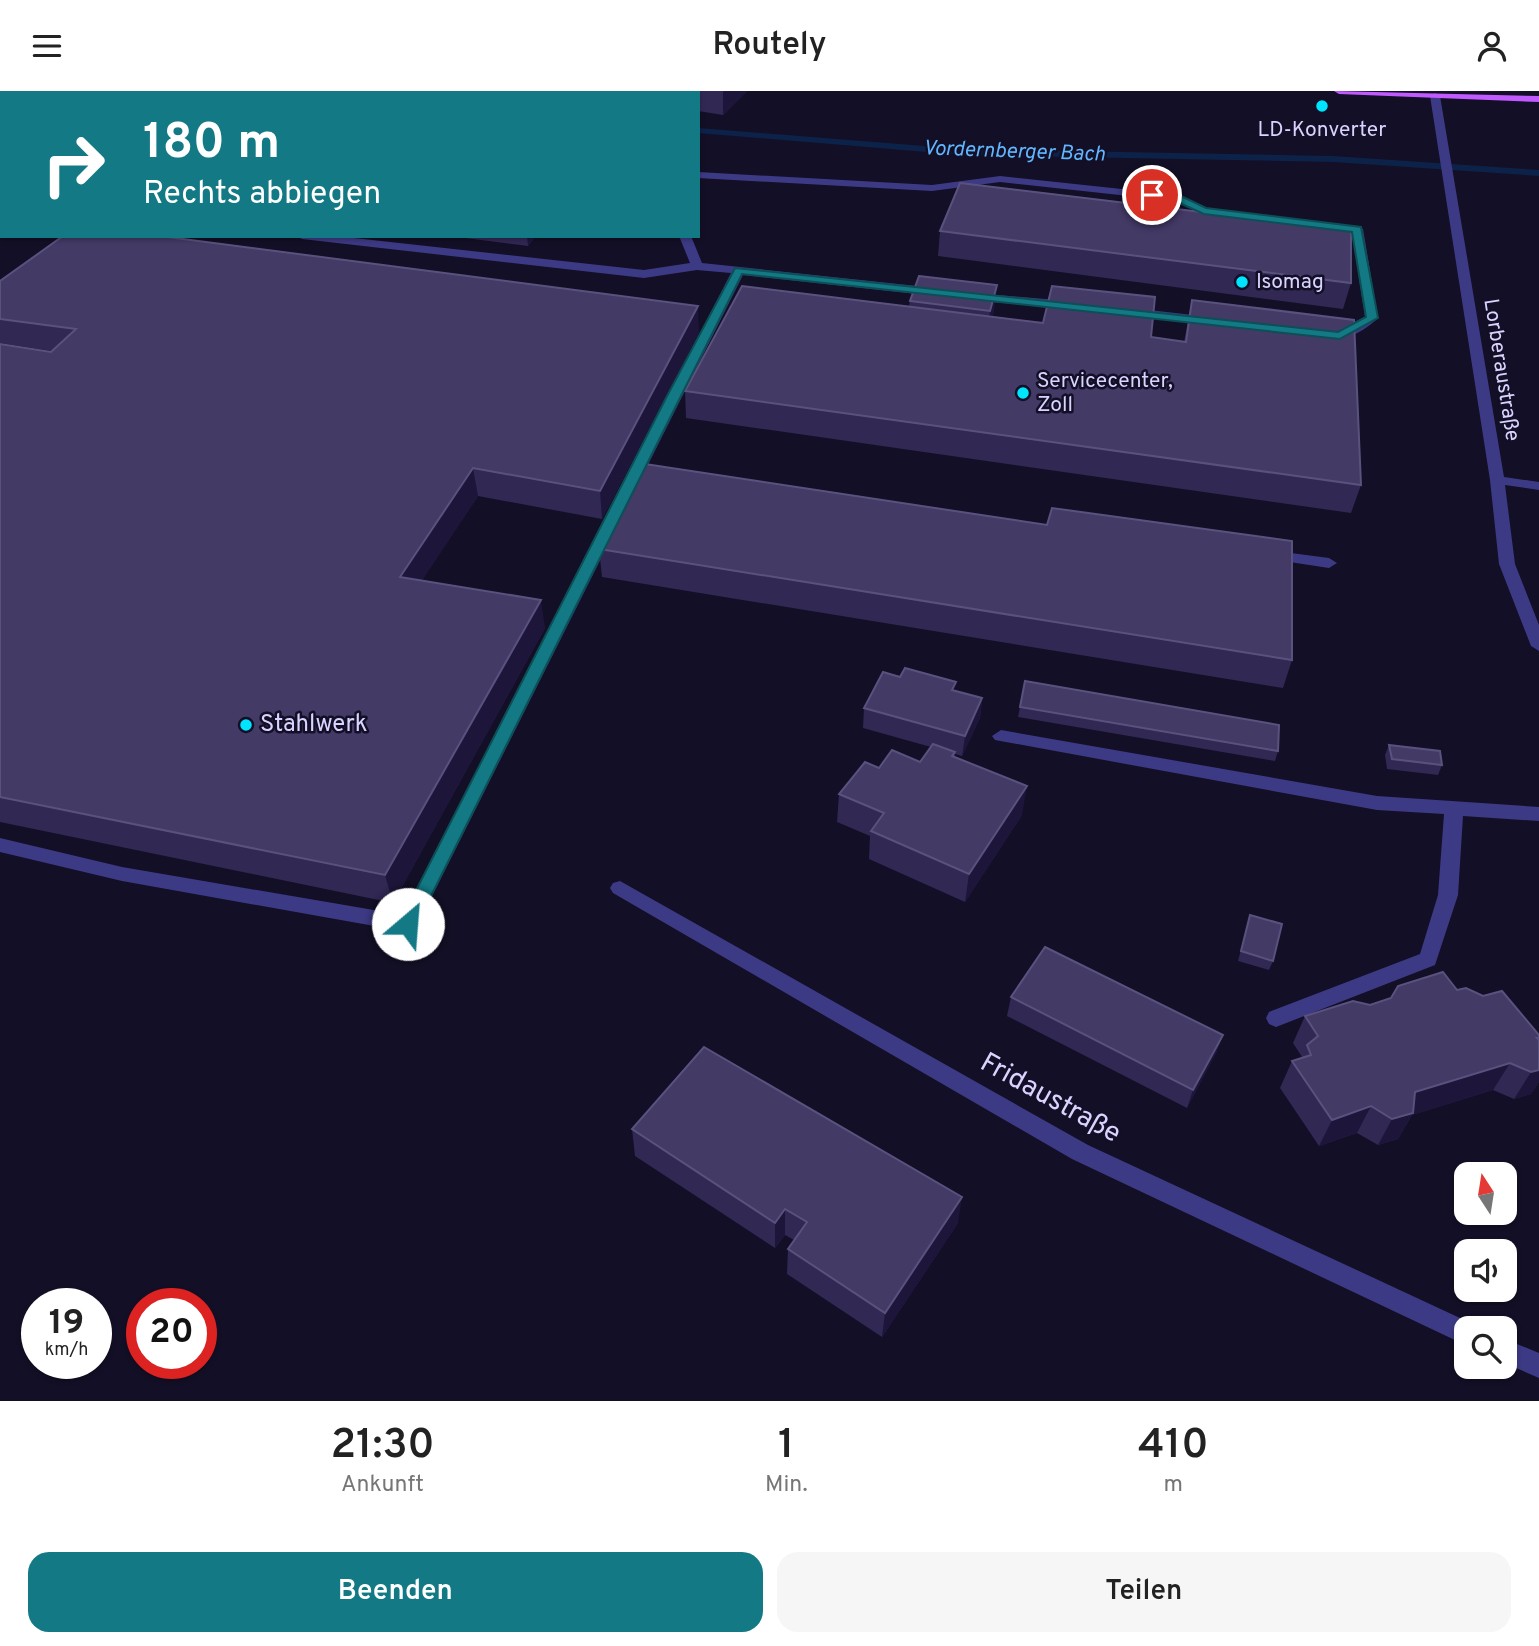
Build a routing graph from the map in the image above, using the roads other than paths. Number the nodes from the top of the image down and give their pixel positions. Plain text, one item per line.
1 (1339, 91) edge
2 (1435, 96) junction
3 (1539, 99) edge
4 (700, 175) edge
5 (320, 238) edge
6 (685, 238) edge
7 (697, 266) junction
8 (739, 270) junction
9 (954, 294) edge
10 (967, 296) edge
11 (1076, 306) edge
12 (1118, 310) edge
13 (1229, 323) edge
14 (1326, 334) edge
15 (1497, 480) junction
16 (1539, 486) edge
17 (1247, 553) edge
18 (1329, 563) dead end
19 (1539, 646) edge
20 (1001, 736) dead end
21 (1454, 809) junction
22 (1539, 814) edge
23 (0, 845) edge
24 (620, 888) dead end
25 (1276, 1018) dead end
26 (1454, 1327) edge
27 (1517, 1356) edge
28 (1539, 1366) edge

1 - 2 main road
2 - 3 main road
2 - 15 street, Lorberaustraße
4 - 14 street
5 - 7 street
6 - 7 street
7 - 8 street
8 - 9 street
8 - 23 street
10 - 11 street
12 - 13 street
15 - 16 street
15 - 19 street, Lorberaustraße
17 - 18 street
20 - 21 street
21 - 22 street
21 - 25 street
24 - 26 street, Fridaustraße
27 - 28 street

